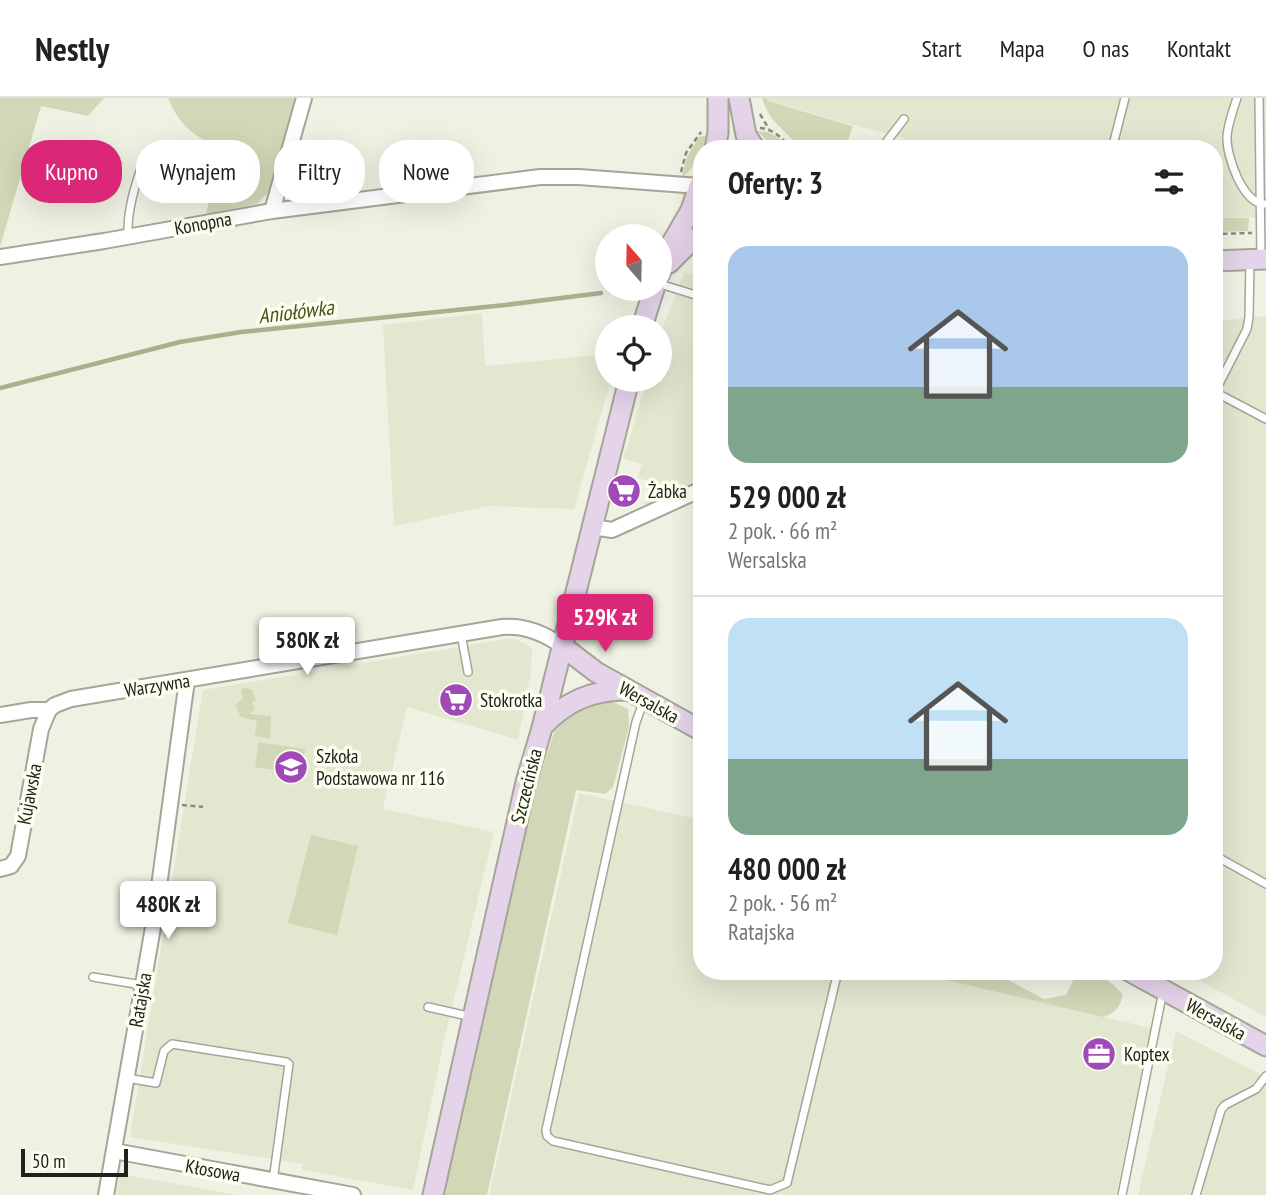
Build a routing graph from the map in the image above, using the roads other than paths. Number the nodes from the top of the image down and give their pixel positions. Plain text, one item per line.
1 (304, 98) edge
2 (718, 98) edge
3 (739, 98) edge
4 (1125, 98) edge
5 (1237, 98) edge
6 (1259, 98) edge
7 (904, 119) dead end
8 (712, 140) edge
9 (749, 140) edge
10 (888, 140) edge
11 (1114, 140) edge
12 (136, 183) edge
13 (693, 184) edge
14 (1262, 204) edge
15 (693, 205) edge
16 (272, 211) junction
17 (128, 237) junction
18 (693, 240) edge
19 (672, 243) edge
20 (0, 257) edge
21 (1259, 260) edge
22 (1223, 261) edge
23 (672, 263) edge
24 (672, 284) edge
25 (693, 293) edge
26 (1223, 377) edge
27 (626, 392) edge
28 (1223, 397) edge
29 (1266, 419) edge
30 (693, 493) edge
31 (592, 527) junction
32 (461, 634) junction
33 (562, 646) junction
34 (468, 672) dead end
35 (187, 680) junction
36 (643, 699) junction
37 (49, 710) junction
38 (0, 715) edge
39 (693, 727) edge
40 (542, 728) junction
41 (1223, 860) edge
42 (0, 869) edge
43 (1266, 884) edge
44 (128, 896) dead end
45 (158, 899) junction
46 (93, 977) dead end
47 (836, 980) edge
48 (1145, 980) edge
49 (143, 985) junction
50 (1163, 990) junction
51 (428, 1007) dead end
52 (473, 1017) junction
53 (1266, 1046) edge
54 (1266, 1076) edge
55 (127, 1077) junction
56 (114, 1152) junction
57 (273, 1181) junction
58 (106, 1195) edge
59 (353, 1195) edge
60 (433, 1195) edge
61 (1122, 1195) edge
62 (1196, 1195) edge

1 - 16 street
2 - 8 main road
3 - 9 main road
4 - 11 lane
5 - 14 lane
6 - 14 lane
7 - 10 lane
12 - 17 lane
13 - 16 street, Konopna
14 - 21 lane
15 - 19 main road
16 - 17 street, Konopna
17 - 20 street, Konopna
18 - 23 main road
21 - 22 main road
21 - 26 lane
24 - 25 lane
27 - 31 main road, Szczecińska
28 - 29 lane
30 - 31 street
31 - 33 main road, Szczecińska
32 - 33 street, Warzywna
32 - 34 lane
32 - 35 street, Warzywna
33 - 36 main road, Wersalska
33 - 40 main road, Szczecińska
35 - 37 street, Warzywna
35 - 45 street, Ratajska
36 - 39 main road, Wersalska
36 - 40 main road
36 - 47 lane
37 - 38 street, Warzywna
37 - 42 street, Kujawska
40 - 52 main road, Szczecińska
41 - 43 lane
44 - 45 lane
45 - 49 street, Ratajska
46 - 49 lane
48 - 50 main road, Wersalska
49 - 55 street, Ratajska
50 - 53 main road, Wersalska
50 - 61 lane
51 - 52 lane
52 - 60 main road, Szczecińska
54 - 62 lane
55 - 56 street, Ratajska
55 - 57 lane
56 - 57 street, Kłosowa
56 - 58 street, Ratajska
57 - 59 street, Kłosowa

